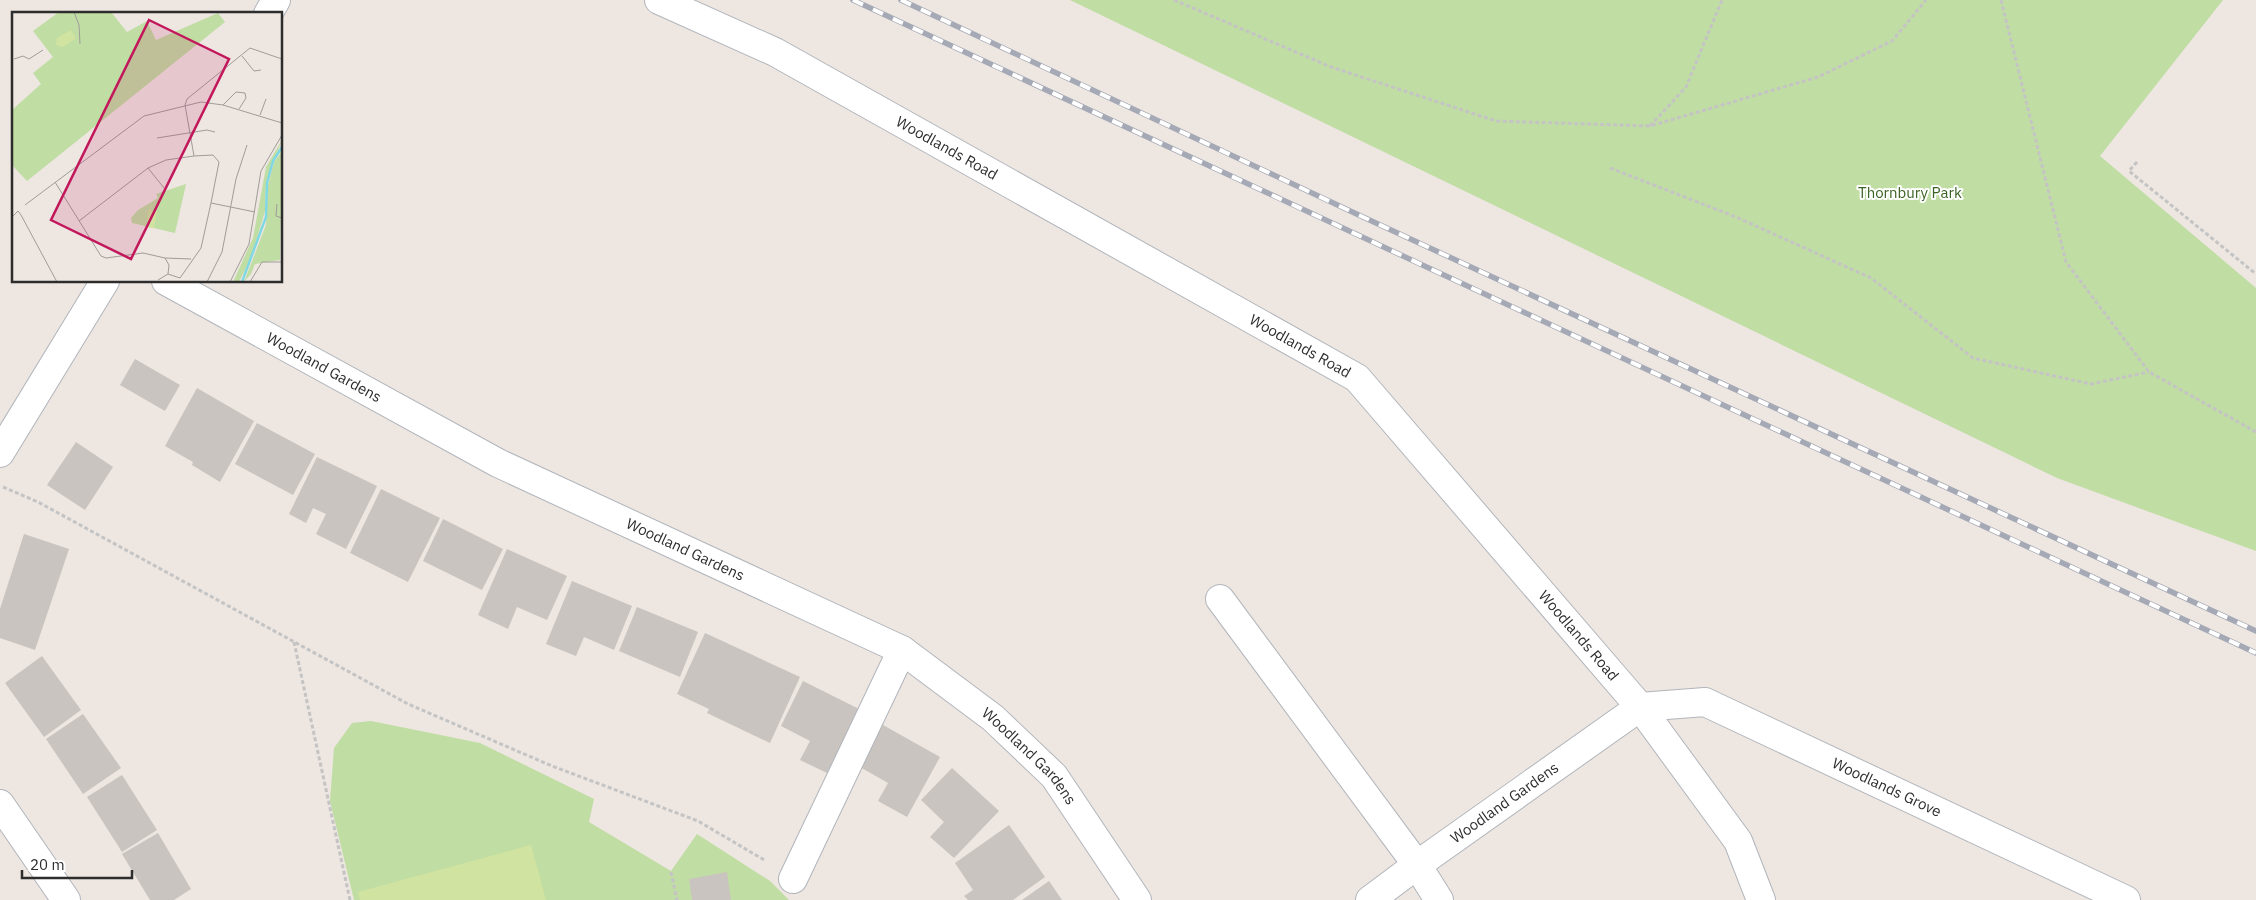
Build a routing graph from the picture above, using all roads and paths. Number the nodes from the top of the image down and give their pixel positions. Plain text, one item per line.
1 (276, 0) edge
2 (659, 0) edge
3 (1174, 0) edge
4 (1722, 0) edge
5 (1926, 0) edge
6 (2001, 0) edge
7 (269, 12) edge
8 (1650, 126) junction
9 (2137, 162) dead end
10 (1610, 168) dead end
11 (2256, 274) edge
12 (104, 282) edge
13 (168, 282) edge
14 (2149, 372) junction
15 (2256, 432) edge
16 (0, 453) edge
17 (0, 486) edge
18 (1220, 599) dead end
19 (294, 641) junction
20 (902, 650) junction
21 (1640, 707) junction
22 (0, 804) edge
23 (1417, 864) junction
24 (671, 872) dead end
25 (793, 879) joint
26 (66, 900) edge
27 (350, 900) edge
28 (677, 900) edge
29 (1137, 900) edge
30 (1370, 900) edge
31 (1439, 900) edge
32 (1761, 900) edge
33 (2126, 900) edge

1 - 7 street
2 - 21 street, Woodlands Road
3 - 8 path
4 - 8 path
5 - 8 path
6 - 14 path
9 - 11 path
10 - 14 path
12 - 16 street
13 - 20 street, Woodland Gardens
14 - 15 path
17 - 19 path
18 - 23 street
19 - 25 path
19 - 27 path
20 - 25 street
20 - 29 street, Woodland Gardens
21 - 23 street, Woodland Gardens
21 - 32 street, Woodlands Road
21 - 33 street, Woodlands Grove
22 - 26 street
23 - 30 street, Woodland Gardens
23 - 31 street
24 - 28 path

